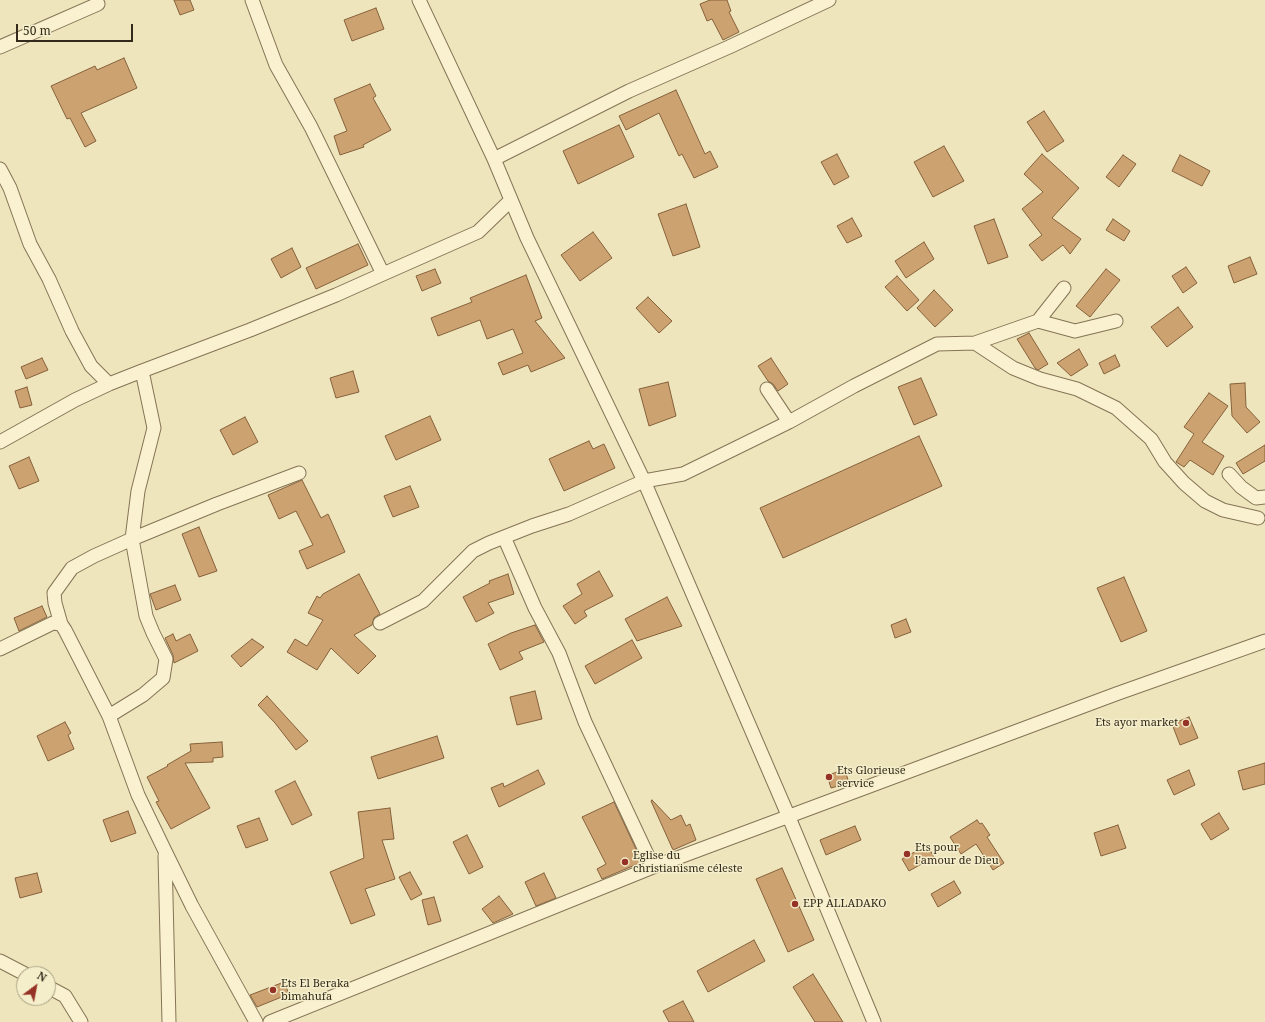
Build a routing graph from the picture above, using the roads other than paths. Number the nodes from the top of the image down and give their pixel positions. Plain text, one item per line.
1 (252, 0) edge
2 (419, 0) edge
3 (829, 0) edge
4 (98, 4) dead end
5 (0, 47) edge
6 (494, 159) junction
7 (0, 169) edge
8 (511, 200) junction
9 (383, 274) junction
10 (1064, 288) dead end
11 (1038, 321) junction
12 (1116, 321) dead end
13 (976, 343) junction
14 (142, 371) junction
15 (109, 384) junction
16 (767, 389) dead end
17 (789, 422) junction
18 (0, 442) edge
19 (299, 473) dead end
20 (1229, 474) dead end
21 (644, 481) junction
22 (1261, 497) edge
23 (1262, 522) edge
24 (504, 537) junction
25 (132, 539) junction
26 (61, 624) junction
27 (380, 624) dead end
28 (1265, 642) edge
29 (0, 649) edge
30 (109, 716) junction
31 (788, 815) junction
32 (165, 851) junction
33 (653, 867) junction
34 (0, 960) edge
35 (16, 969) edge
36 (56, 991) edge
37 (81, 1022) edge
38 (169, 1022) edge
39 (256, 1022) edge
40 (270, 1022) edge
41 (874, 1022) edge

1 - 9 street
2 - 6 street
3 - 6 street
4 - 5 street
6 - 8 street
7 - 15 street
8 - 9 street
8 - 21 street
9 - 14 street
10 - 11 street
11 - 12 street
11 - 13 street
13 - 17 street
13 - 23 street
14 - 15 street
14 - 25 street
15 - 18 street
16 - 17 street
17 - 21 street
19 - 25 street
20 - 22 street
21 - 24 street
21 - 31 street
22 - 23 street
24 - 27 street
24 - 33 street
25 - 26 street
25 - 30 street
26 - 29 street
26 - 30 street
28 - 31 street
30 - 32 street
31 - 33 street
31 - 41 street
32 - 38 street
32 - 39 street
33 - 40 street
34 - 35 street
36 - 37 street

